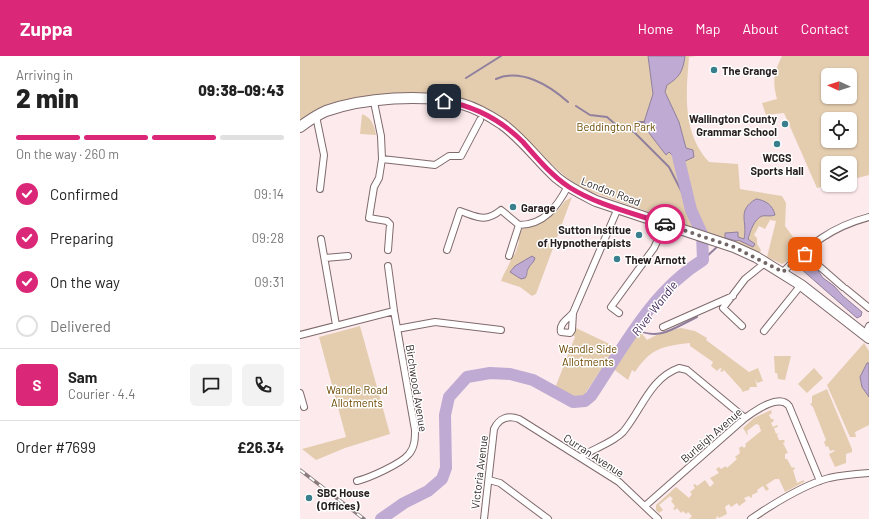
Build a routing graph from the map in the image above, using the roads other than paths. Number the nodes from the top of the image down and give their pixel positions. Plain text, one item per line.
1 (374, 102) junction
2 (316, 116) junction
3 (480, 120) dead end
4 (300, 127) edge
5 (382, 160) junction
6 (568, 186) junction
7 (320, 189) dead end
8 (618, 208) junction
9 (869, 217) edge
10 (665, 224) junction
11 (519, 225) junction
12 (321, 239) dead end
13 (388, 250) dead end
14 (447, 250) dead end
15 (801, 254) junction
16 (348, 256) dead end
17 (509, 256) dead end
18 (325, 258) junction
19 (766, 262) junction
20 (388, 266) dead end
21 (783, 272) junction
22 (801, 285) junction
23 (733, 296) junction
24 (869, 308) edge
25 (394, 311) junction
26 (573, 313) dead end
27 (619, 313) dead end
28 (336, 325) junction
29 (742, 326) dead end
30 (663, 327) dead end
31 (397, 329) junction
32 (501, 330) dead end
33 (764, 331) dead end
34 (300, 335) edge
35 (868, 335) edge
36 (300, 393) edge
37 (304, 407) dead end
38 (514, 417) joint
39 (745, 418) junction
40 (594, 451) junction
41 (581, 458) junction
42 (593, 465) junction
43 (869, 473) edge
44 (489, 480) junction
45 (357, 481) dead end
46 (820, 481) junction
47 (645, 506) junction
48 (484, 519) edge
49 (548, 519) edge
50 (658, 519) edge
51 (751, 519) edge

1 - 2 main road, London Road
1 - 5 street
1 - 6 main road, London Road
2 - 4 main road, London Road
2 - 7 street
3 - 5 street
5 - 13 street
6 - 8 main road, London Road
6 - 11 street
8 - 10 main road, London Road
8 - 26 street
9 - 15 street
10 - 19 main road, London Road
10 - 27 street
11 - 14 street
11 - 17 street
12 - 18 street
15 - 21 street
15 - 24 street
16 - 18 street
18 - 28 street
19 - 21 main road, London Road
19 - 23 street
20 - 25 street, Birchwood Avenue
21 - 22 main road, London Road
22 - 33 street
22 - 35 main road, London Road
23 - 29 street
23 - 30 street
25 - 28 street
25 - 31 street, Birchwood Avenue
28 - 34 street
31 - 32 street
31 - 45 street, Birchwood Avenue
36 - 37 street
38 - 41 street, Curran Avenue
38 - 44 street, Victoria Avenue
39 - 40 street
39 - 46 street, Burleigh Avenue
39 - 47 street, Burleigh Avenue
40 - 41 street
40 - 42 street
41 - 42 street, Curran Avenue
42 - 47 street, Curran Avenue
43 - 46 street
44 - 48 street, Victoria Avenue
44 - 49 street
46 - 51 street
47 - 50 street, Curran Avenue

